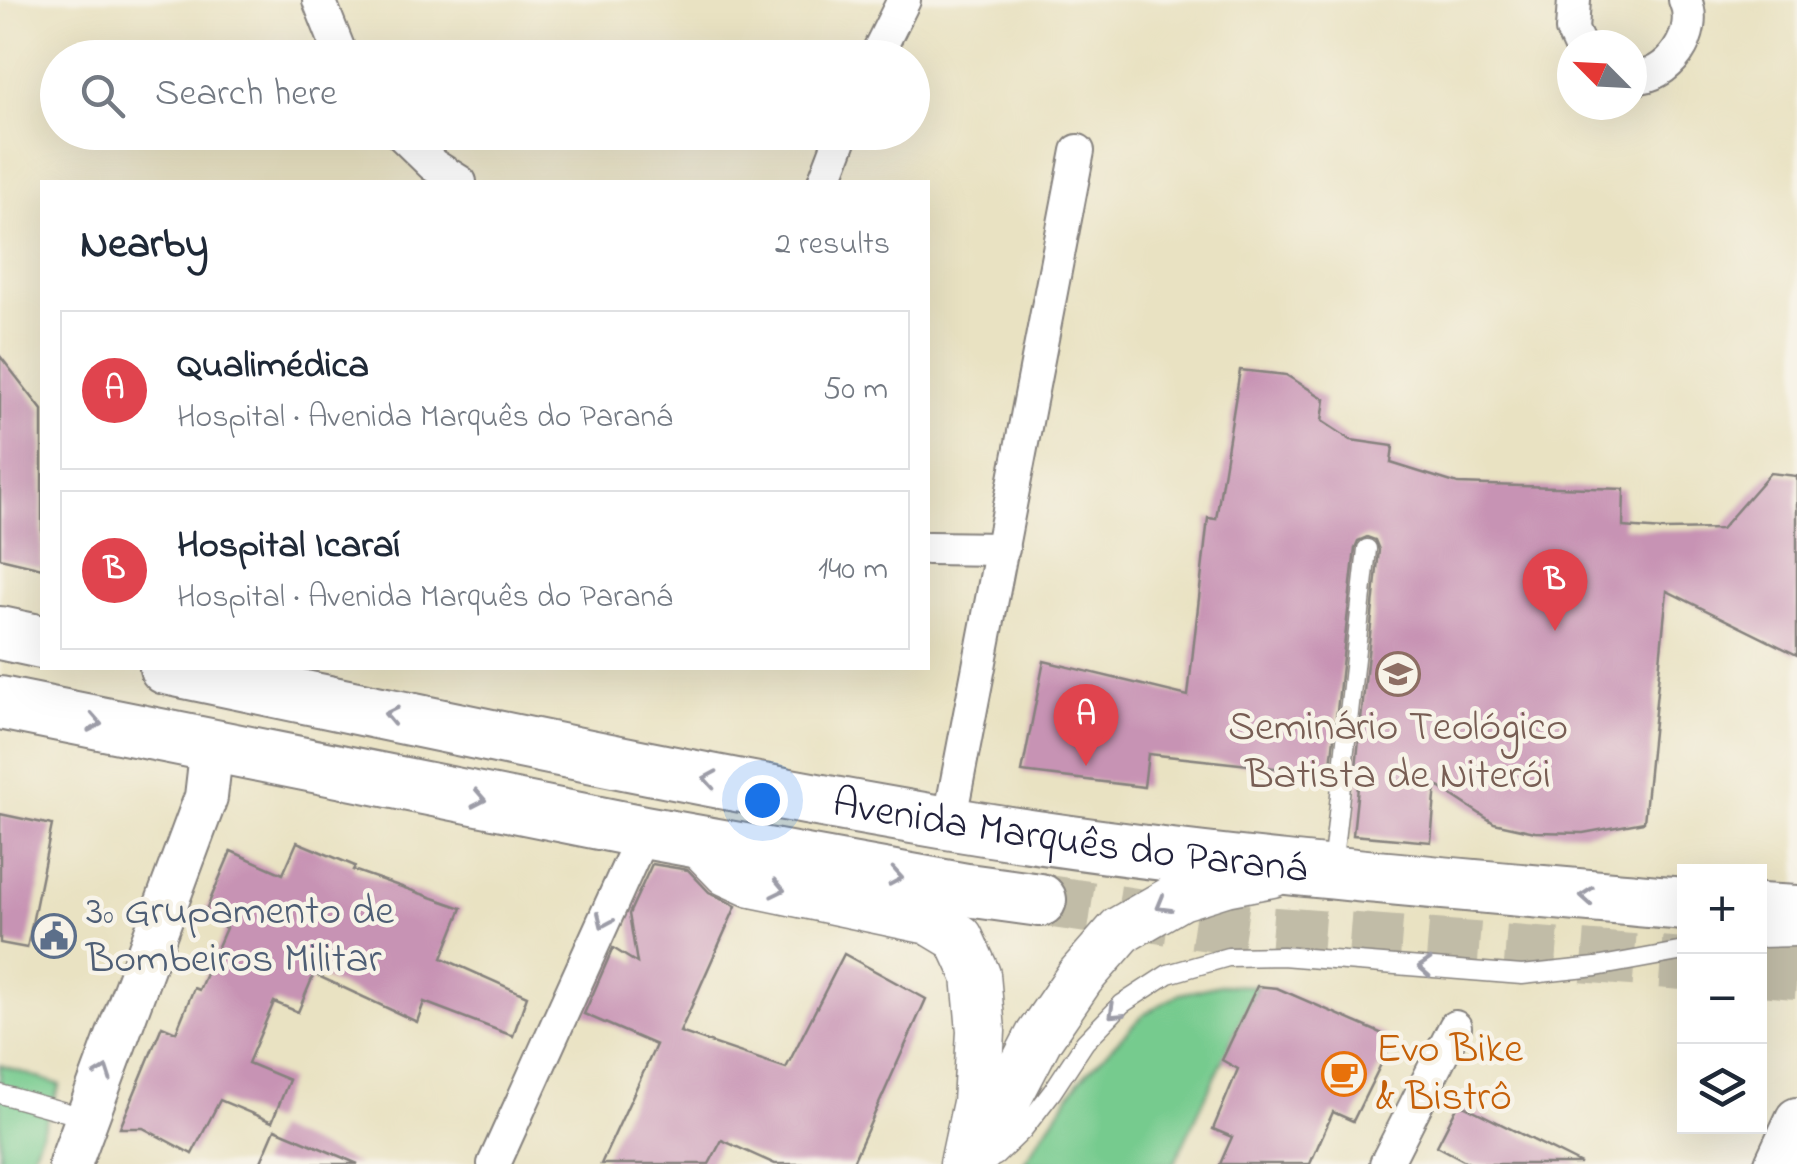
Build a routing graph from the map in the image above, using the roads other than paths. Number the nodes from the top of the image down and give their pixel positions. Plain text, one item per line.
1 (319, 0) edge
2 (904, 0) edge
3 (1574, 0) edge
4 (1684, 0) edge
5 (1572, 30) edge
6 (335, 40) edge
7 (885, 40) edge
8 (1647, 75) edge
9 (419, 150) edge
10 (836, 150) edge
11 (1078, 151) dead end
12 (457, 180) edge
13 (825, 180) edge
14 (930, 548) edge
15 (1367, 549) dead end
16 (1003, 550) junction
17 (0, 633) edge
18 (40, 642) edge
19 (176, 670) edge
20 (228, 680) junction
21 (0, 702) edge
22 (212, 746) junction
23 (949, 823) junction
24 (644, 832) junction
25 (696, 840) junction
26 (1311, 872) junction
27 (1040, 900) tunnel mouth
28 (1677, 903) edge
29 (1767, 910) edge
30 (1797, 912) edge
31 (1797, 937) edge
32 (1767, 938) edge
33 (1677, 951) edge
34 (1455, 1027) dead end
35 (0, 1094) edge
36 (88, 1118) junction
37 (1797, 1120) edge
38 (70, 1164) edge
39 (494, 1164) edge
40 (964, 1164) edge
41 (972, 1164) edge
42 (987, 1164) edge
43 (1386, 1164) edge
44 (1776, 1164) edge

1 - 6 street
2 - 7 street
3 - 5 street
4 - 8 street
9 - 12 street
10 - 13 street
11 - 16 street
14 - 16 street
15 - 26 lane
16 - 23 street
17 - 18 main road
19 - 20 main road, Avenida Marquês do Paraná
20 - 22 main road
23 -> 20 main road, Avenida Marquês do Paraná
21 -> 22 main road
22 -> 24 main road
36 -> 22 street
23 - 26 main road, Avenida Marquês do Paraná
24 - 25 main road
24 -> 39 street
25 -> 27 main road
25 -> 40 main road
28 -> 26 main road, Avenida Marquês do Paraná
26 -> 41 main road
29 - 30 main road
31 - 32 lane
33 -> 42 lane
34 - 43 street
35 - 36 lane
36 - 38 street
37 - 44 street

